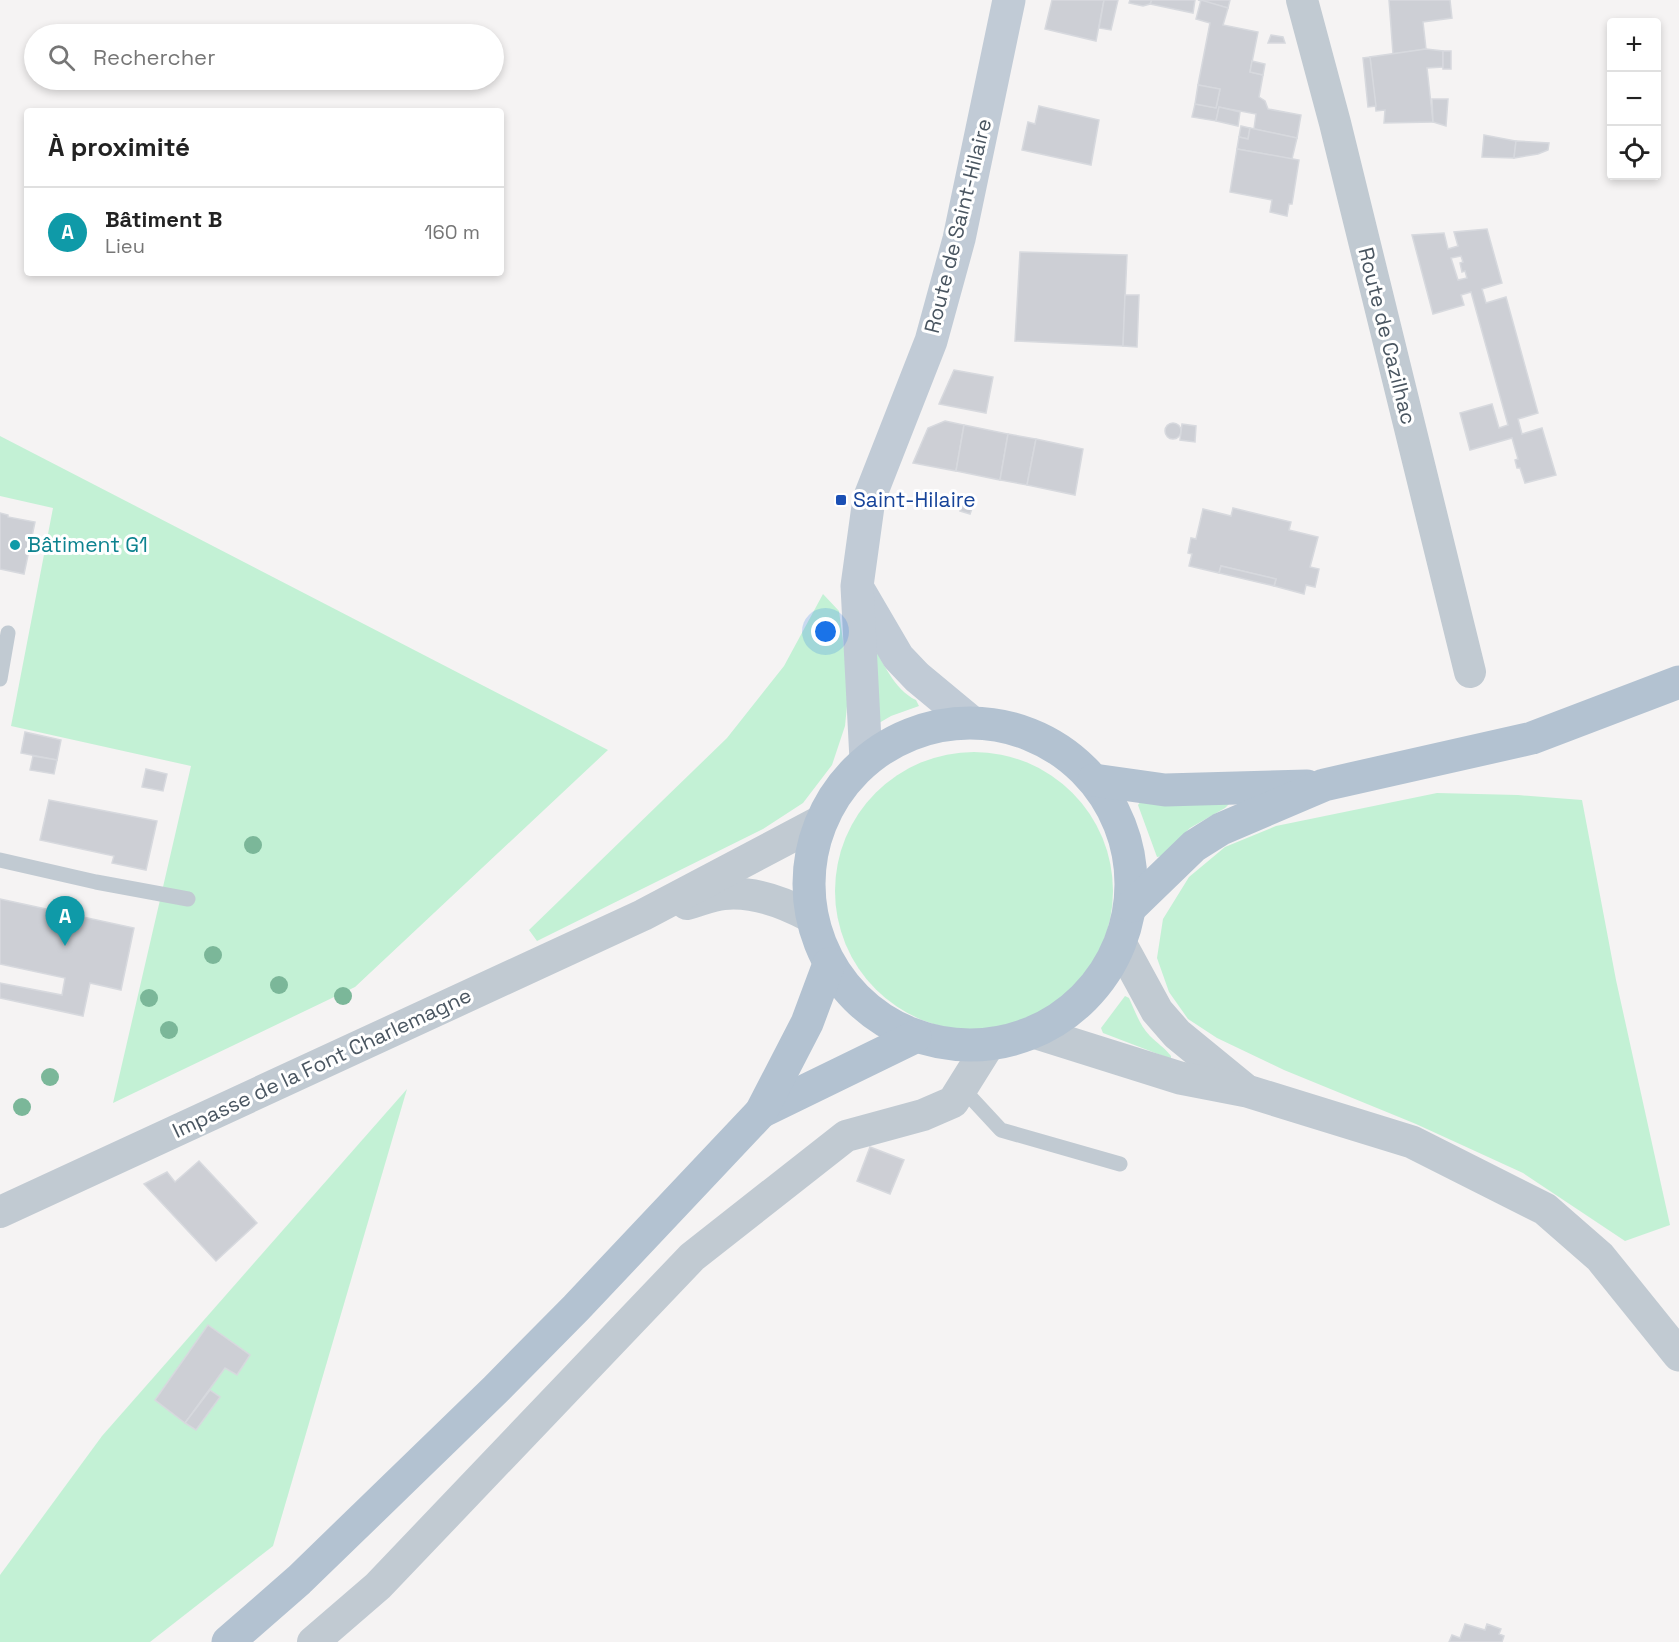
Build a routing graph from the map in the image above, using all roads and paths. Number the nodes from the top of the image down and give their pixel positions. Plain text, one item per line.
1 (1009, 0) edge
2 (1302, 0) edge
3 (857, 586) junction
4 (8, 633) dead end
5 (1470, 672) dead end
6 (0, 679) edge
7 (1679, 682) edge
8 (970, 721) junction
9 (866, 760) junction
10 (1094, 780) junction
11 (1324, 785) junction
12 (820, 821) junction
13 (0, 860) edge
14 (188, 899) dead end
15 (1132, 906) junction
16 (643, 915) junction
17 (809, 916) junction
18 (1122, 945) junction
19 (829, 964) junction
20 (1036, 1033) junction
21 (915, 1036) junction
22 (988, 1046) junction
23 (962, 1088) junction
24 (1247, 1091) junction
25 (761, 1112) junction
26 (1120, 1164) dead end
27 (0, 1212) edge
28 (1679, 1355) edge
29 (228, 1642) edge
30 (313, 1642) edge

1 - 3 main road, Route de Saint-Hilaire
2 - 5 street, Route de Cazilhac
3 - 8 main road
3 - 9 main road, Route de Saint-Hilaire
4 - 6 lane
7 - 11 main road
8 - 9 main road
8 - 10 main road
9 - 12 main road
10 - 11 main road
10 - 15 main road
11 - 15 main road
12 - 16 street
12 - 17 main road
13 - 14 lane
15 - 18 main road
16 - 17 street
16 - 27 street, Impasse de la Font Charlemagne
17 - 19 main road
18 - 20 main road
18 - 24 street
19 - 21 main road
19 - 25 main road
20 - 22 main road
20 - 24 street
21 - 22 main road
21 - 25 main road
22 - 23 street
23 - 26 lane
23 - 30 street
24 - 28 street
25 - 29 main road

